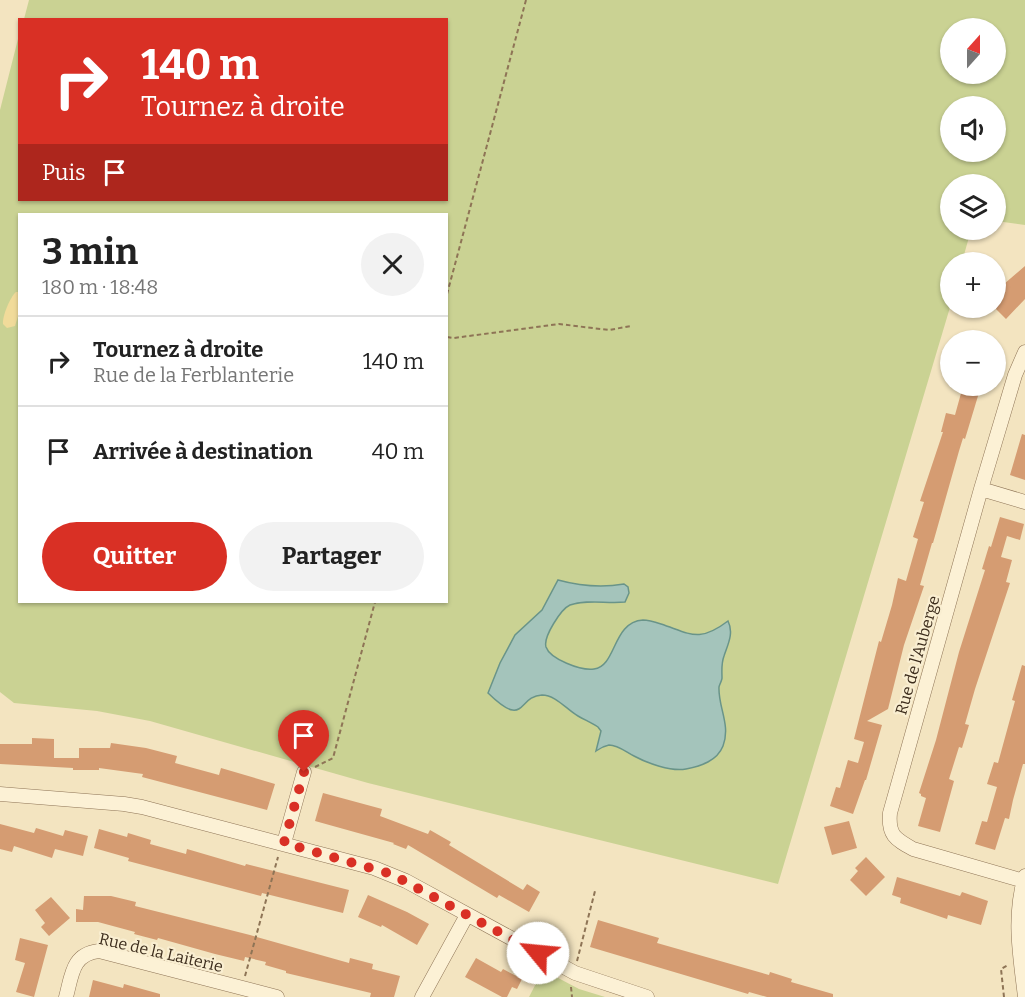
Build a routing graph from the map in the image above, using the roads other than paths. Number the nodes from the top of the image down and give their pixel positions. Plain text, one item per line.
1 (1025, 352) edge
2 (981, 489) junction
3 (1025, 502) edge
4 (304, 772) road end
5 (0, 794) edge
6 (284, 843) junction
7 (1024, 879) edge
8 (467, 915) junction
9 (66, 997) edge
10 (277, 997) edge
11 (422, 997) edge
12 (647, 997) edge
13 (1025, 997) edge

1 - 2 street, Rue de l'Auberge
2 - 3 street
2 - 7 street, Rue de l'Auberge
4 - 6 street
5 - 6 street
6 - 8 street
7 - 13 street
8 - 11 street
8 - 12 street
9 - 10 street, Rue de la Laiterie

